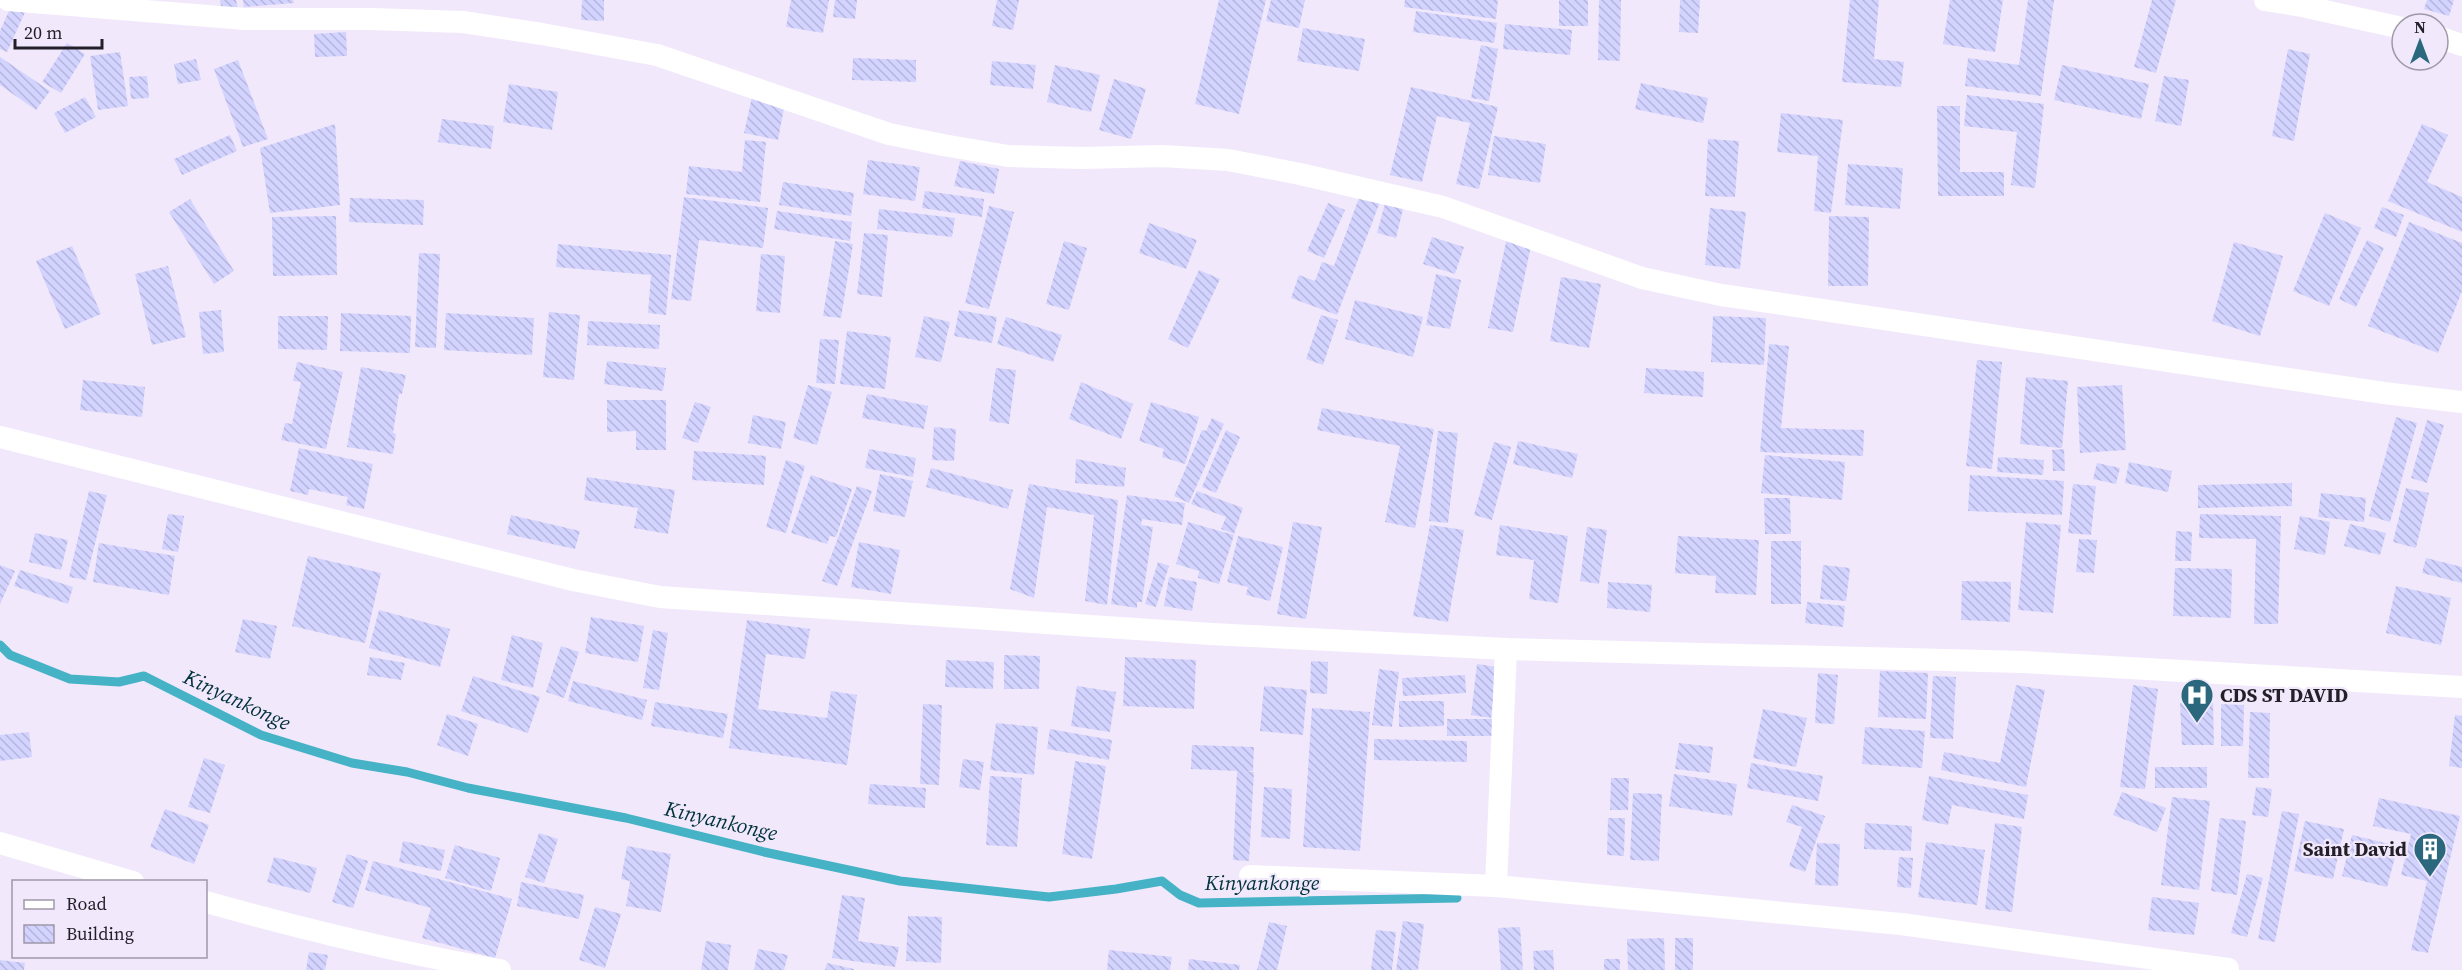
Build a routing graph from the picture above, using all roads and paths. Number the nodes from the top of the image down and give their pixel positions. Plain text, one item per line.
1 (8, 0) edge
2 (2265, 0) edge
3 (2390, 25) edge
4 (2462, 402) edge
5 (0, 437) edge
6 (1506, 649) junction
7 (2462, 687) edge
8 (0, 843) edge
9 (1250, 876) dead end
10 (126, 880) edge
11 (1496, 886) junction
12 (207, 902) edge
13 (2228, 969) edge
14 (500, 970) edge

1 - 4 street
2 - 3 street
5 - 6 street
6 - 7 street
6 - 11 street
8 - 10 street
9 - 11 street
11 - 13 street
12 - 14 street

